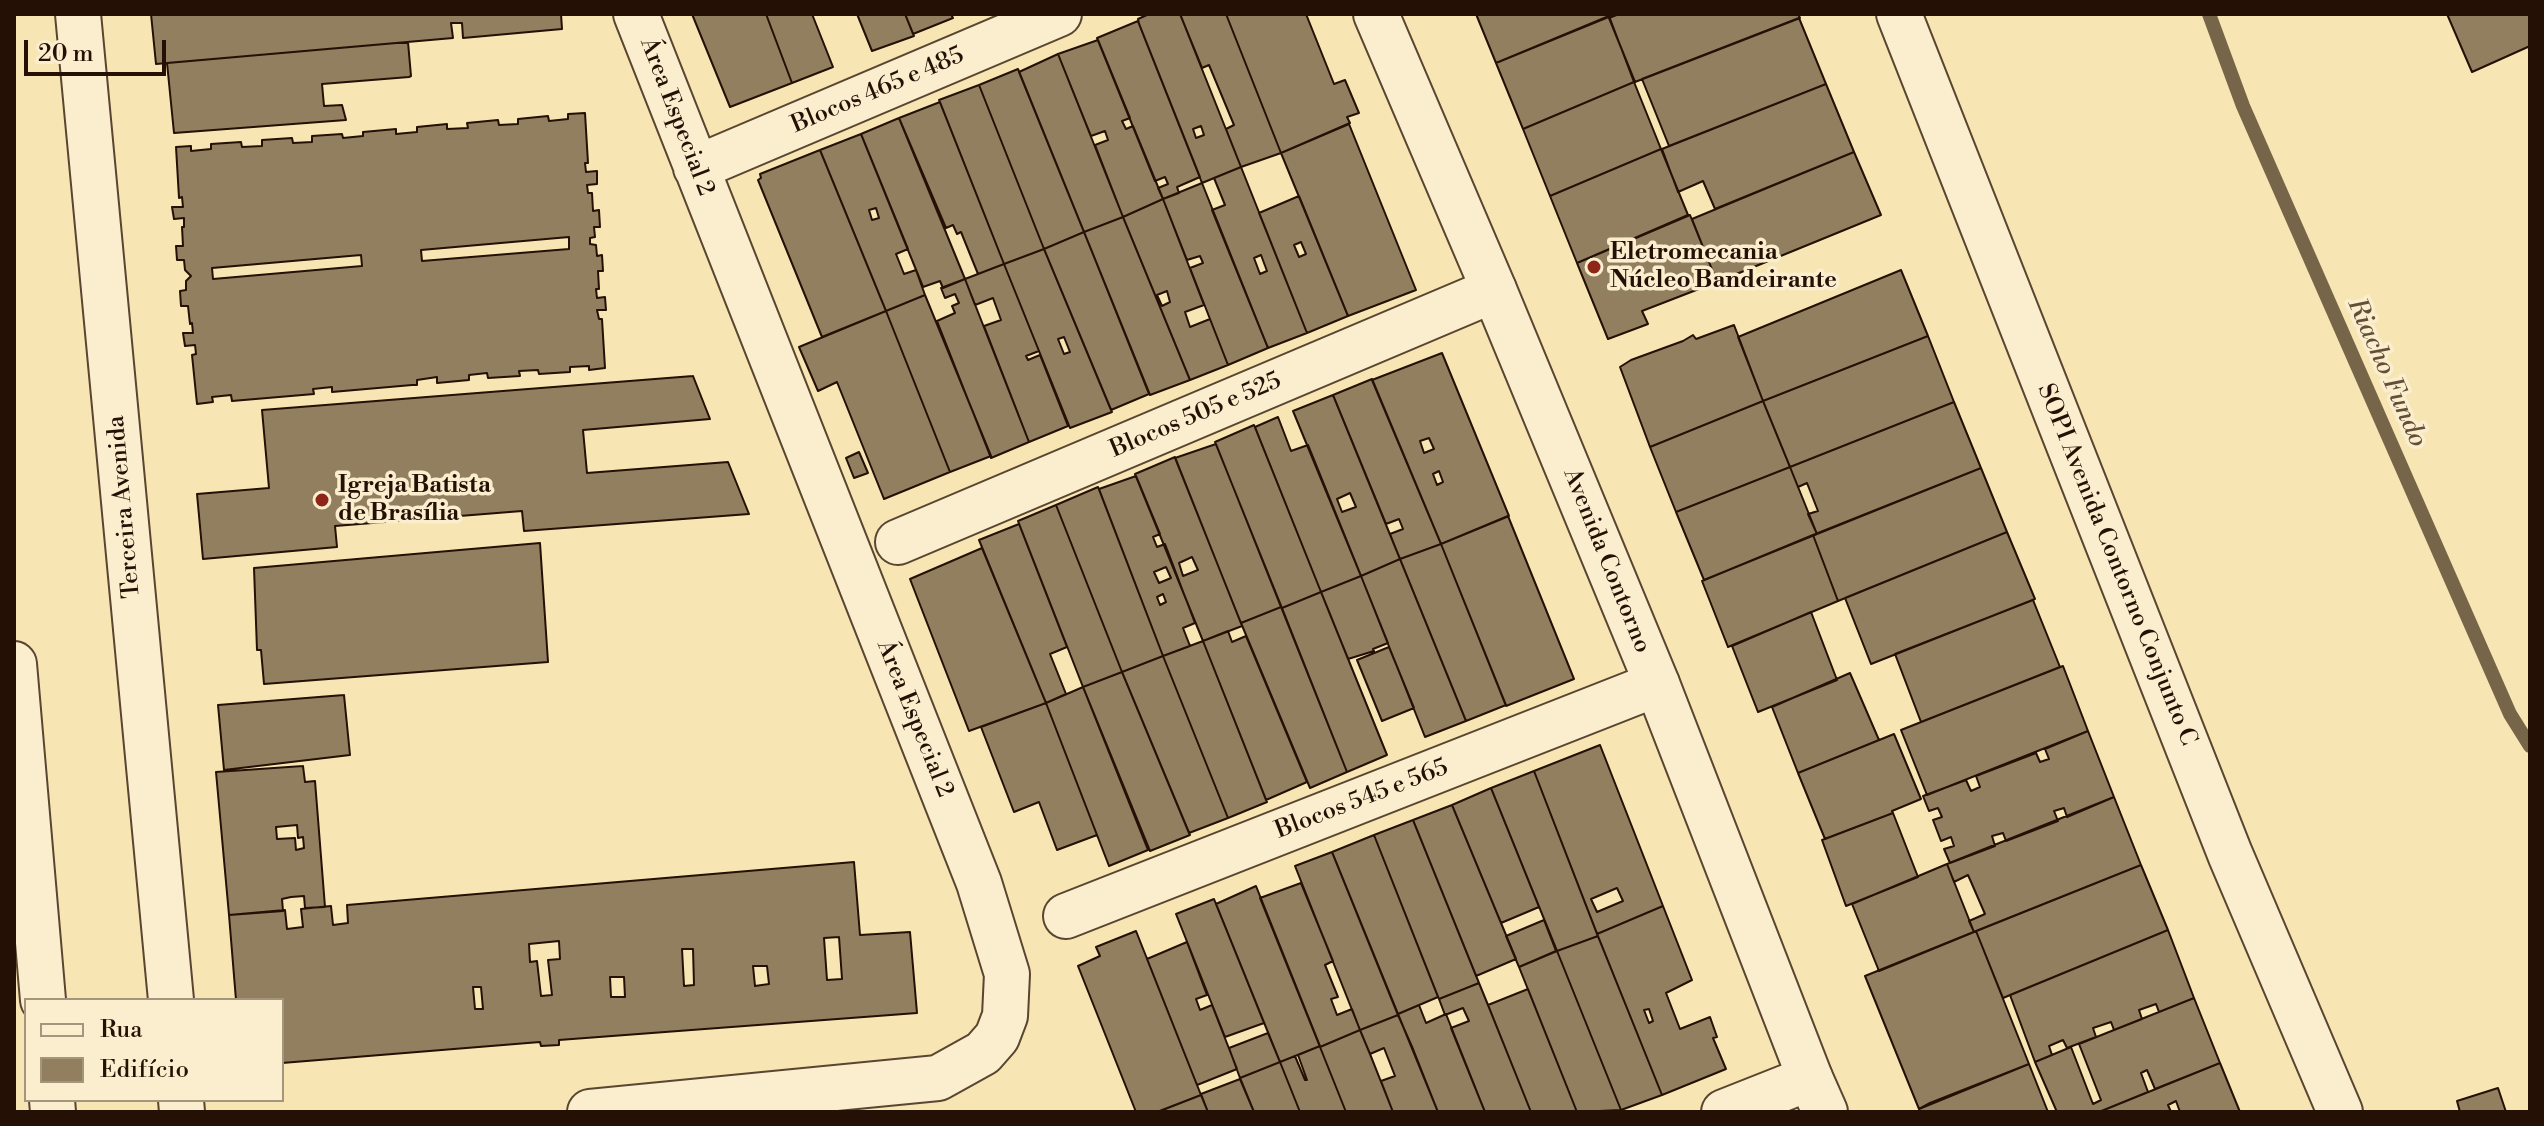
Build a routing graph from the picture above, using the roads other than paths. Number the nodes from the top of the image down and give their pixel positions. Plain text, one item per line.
1 (78, 14) edge
2 (636, 14) edge
3 (1059, 14) edge
4 (1376, 14) edge
5 (1899, 14) edge
6 (696, 168) junction
7 (1494, 290) junction
8 (898, 542) dead end
9 (14, 664) edge
10 (1657, 684) junction
11 (1066, 916) dead end
12 (43, 998) edge
13 (171, 998) edge
14 (1817, 1095) edge
15 (590, 1112) edge
16 (1724, 1112) edge
17 (2340, 1112) edge

1 - 13 street, Terceira Avenida
2 - 6 street, Área Especial 2
3 - 6 street, Blocos 465 e 485
4 - 7 street, Avenida Contorno
5 - 17 street, SOPI Avenida Contorno Conjunto C
6 - 15 street, Área Especial 2
7 - 8 street, Blocos 505 e 525
7 - 10 street, Avenida Contorno
9 - 12 street
10 - 11 street, Blocos 545 e 565
10 - 14 street, Avenida Contorno
14 - 16 street

